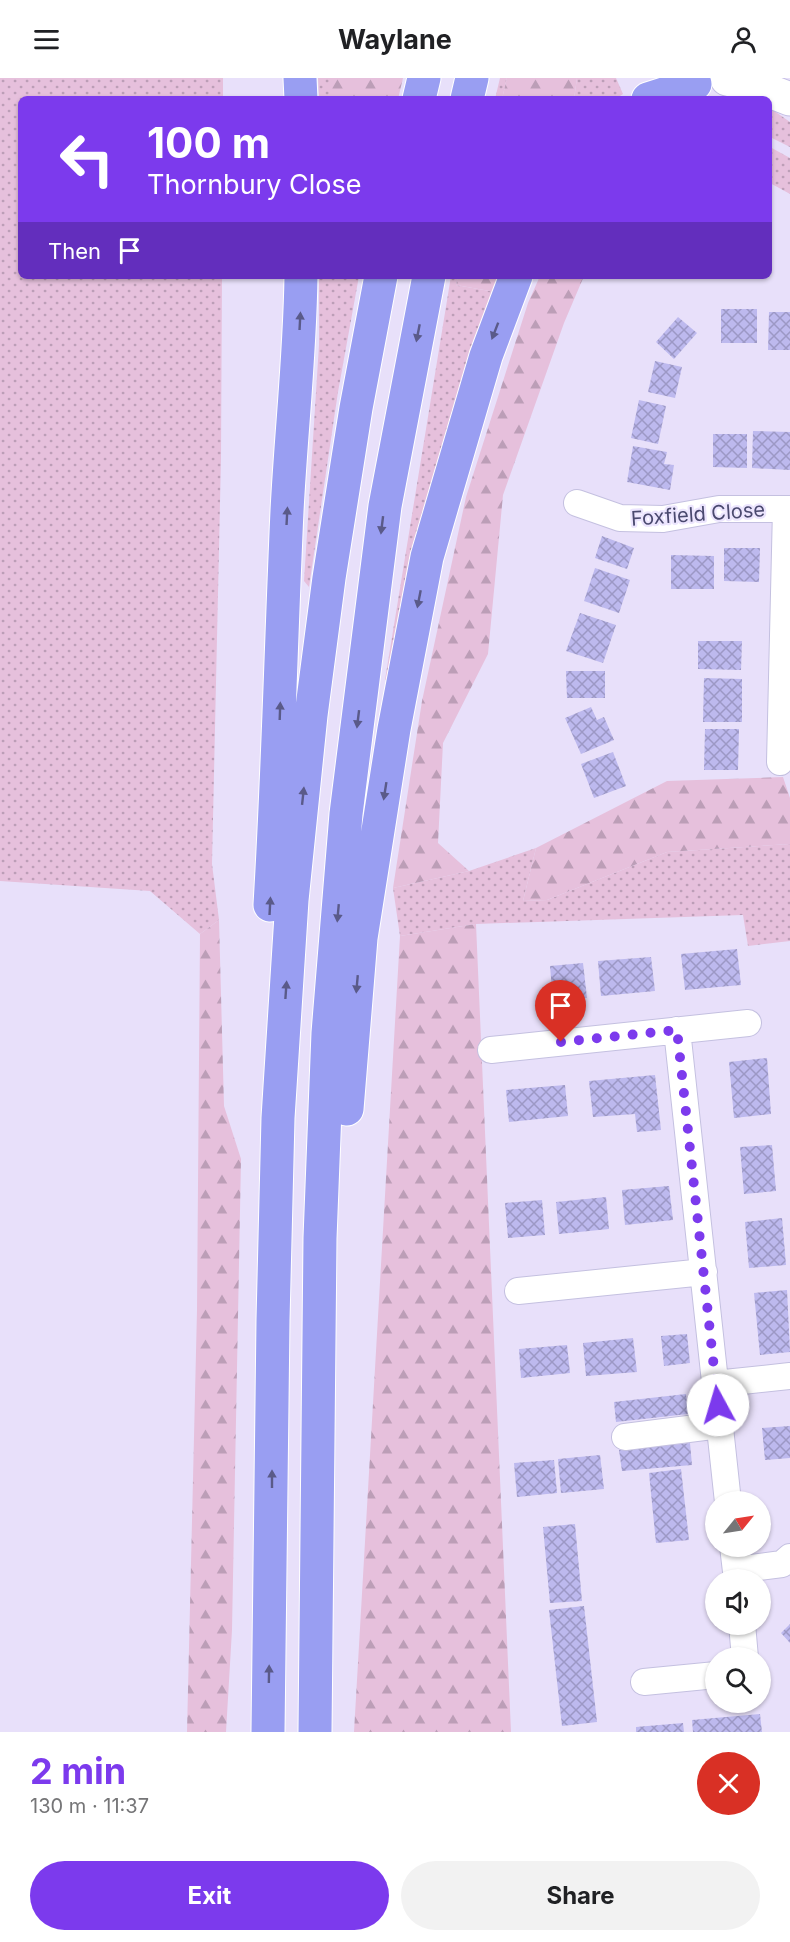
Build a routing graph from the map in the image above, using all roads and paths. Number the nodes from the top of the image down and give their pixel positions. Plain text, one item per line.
1 (300, 78) edge
2 (424, 78) edge
3 (471, 78) edge
4 (728, 79) edge
5 (686, 81) edge
6 (301, 96) edge
7 (420, 96) edge
8 (468, 96) edge
9 (654, 96) edge
10 (790, 99) edge
11 (301, 279) edge
12 (380, 279) edge
13 (428, 279) edge
14 (515, 279) edge
15 (577, 503) dead end
16 (788, 509) edge
17 (780, 762) dead end
18 (748, 1023) dead end
19 (677, 1030) junction
20 (491, 1050) dead end
21 (320, 1238) junction
22 (704, 1272) junction
23 (518, 1291) dead end
24 (273, 1320) junction
25 (790, 1376) edge
26 (716, 1384) junction
27 (720, 1425) junction
28 (625, 1437) dead end
29 (727, 1491) edge
30 (790, 1557) edge
31 (735, 1565) edge
32 (705, 1676) edge
33 (644, 1683) dead end
34 (268, 1732) edge
35 (315, 1732) edge

1 - 6 highway
2 - 7 highway
3 - 8 highway
4 - 5 street
4 - 10 street
5 - 9 highway
24 -> 11 highway
24 -> 12 highway
13 -> 21 highway
14 -> 21 highway
15 - 16 street, Foxfield Close
16 - 17 street, Foxfield Close
18 - 19 street
19 - 20 street
19 - 22 street
21 - 35 highway
22 - 23 street
22 - 26 street
34 -> 24 highway
25 - 26 street
26 - 27 street
27 - 28 street
27 - 29 street
30 - 31 street
32 - 33 street

